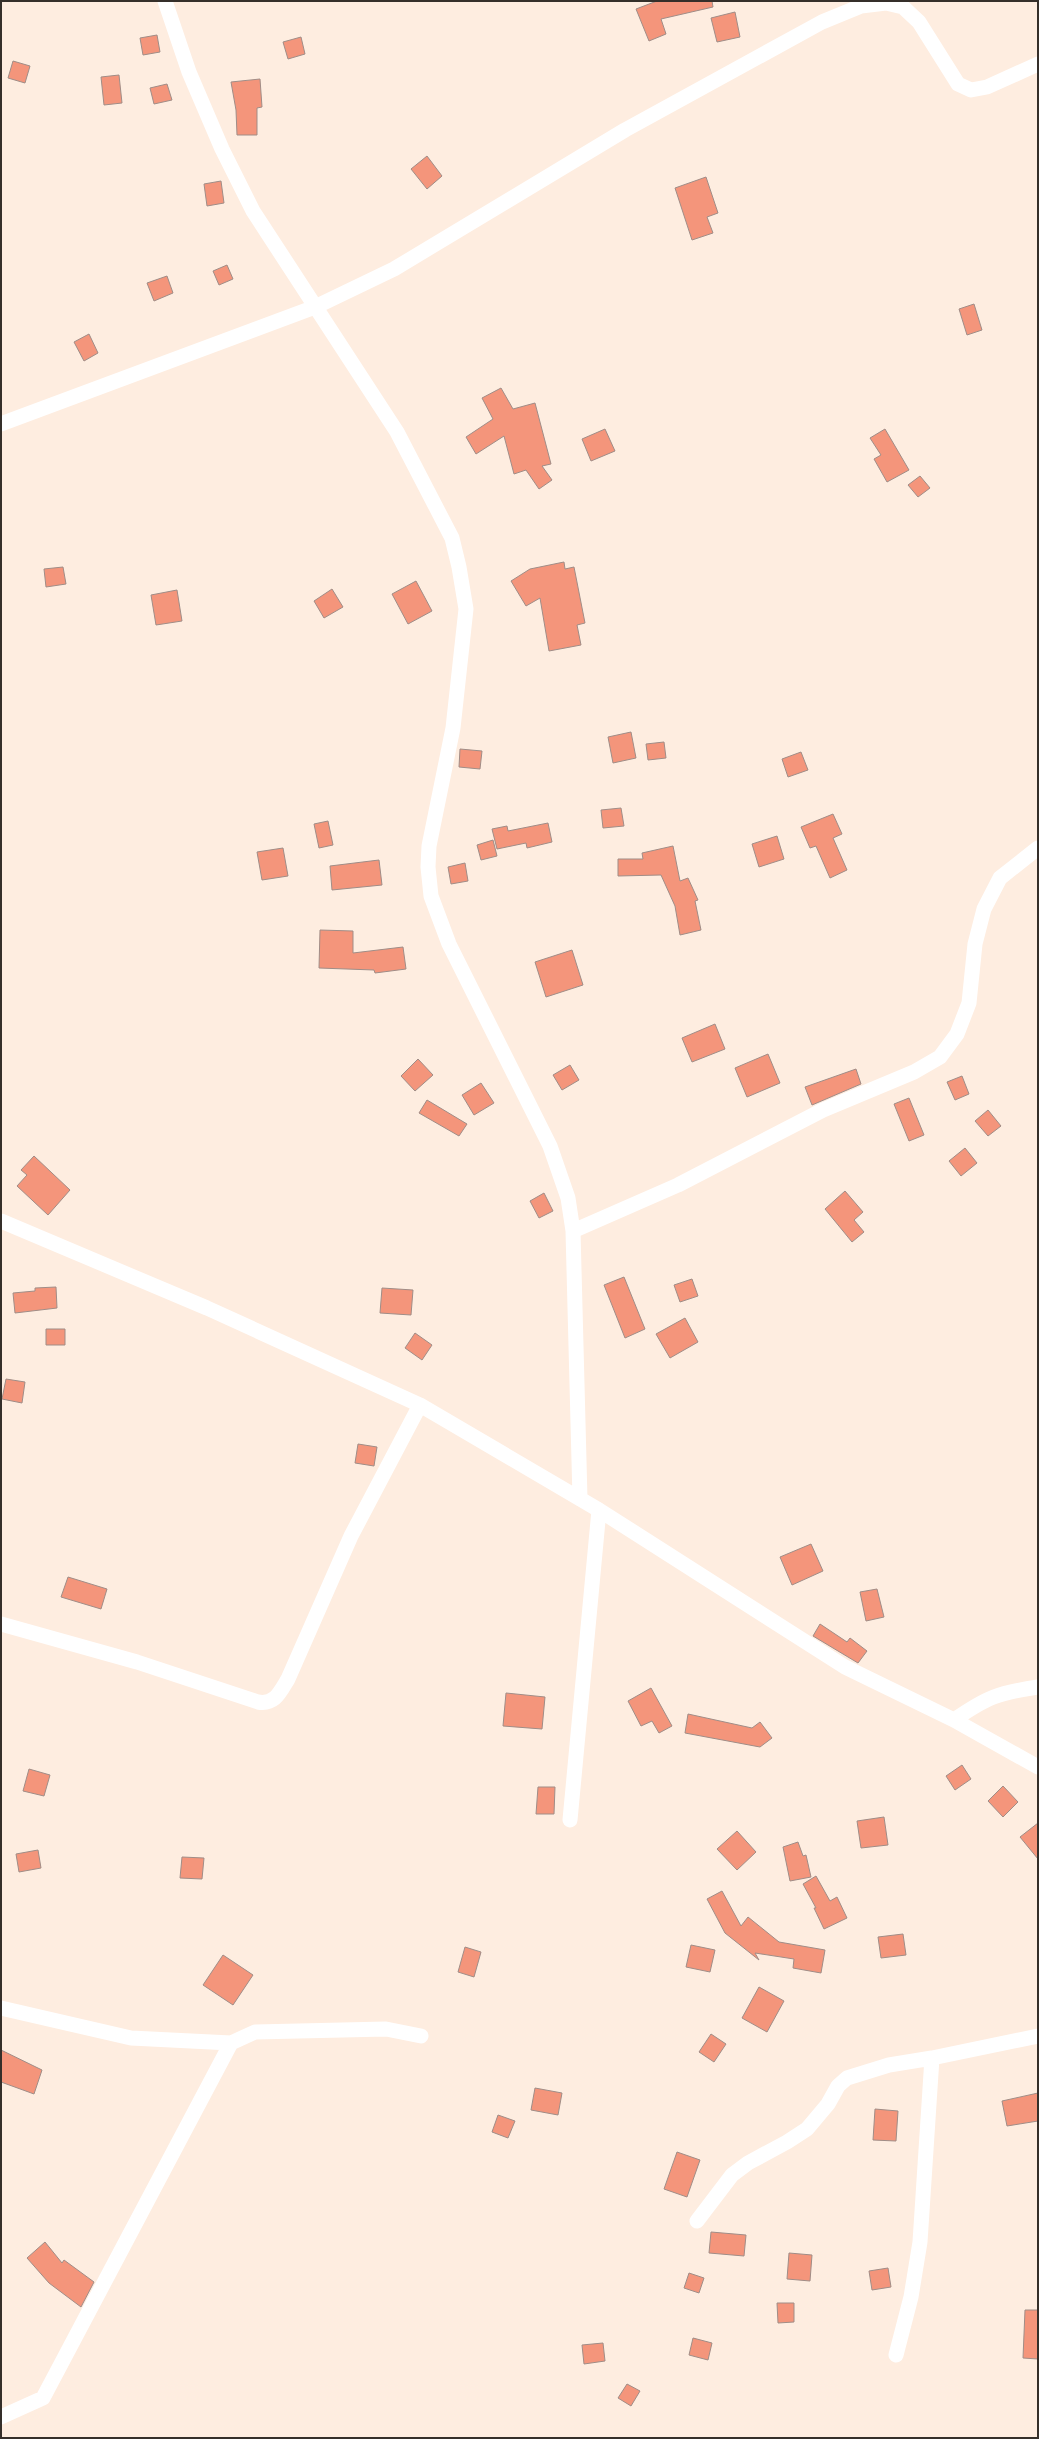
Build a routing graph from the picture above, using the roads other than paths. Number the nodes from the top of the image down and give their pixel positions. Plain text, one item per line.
1 (165, 1) edge
2 (1038, 64) edge
3 (315, 307) junction
4 (1, 424) edge
5 (1038, 848) edge
6 (1, 1221) edge
7 (573, 1231) junction
8 (420, 1405) junction
9 (580, 1499) junction
10 (599, 1510) junction
11 (1, 1624) edge
12 (1038, 1687) edge
13 (954, 1720) junction
14 (1038, 1767) edge
15 (570, 1820) dead end
16 (1, 2008) edge
17 (421, 2036) dead end
18 (1038, 2036) edge
19 (231, 2043) junction
20 (932, 2058) junction
21 (697, 2221) dead end
22 (896, 2355) dead end
23 (1, 2417) edge

1 - 3 street
2 - 3 street
3 - 4 street
3 - 7 street
5 - 7 street
6 - 8 street
7 - 9 street
8 - 9 street
8 - 11 street
9 - 10 street
10 - 13 street
10 - 15 street
12 - 13 street
13 - 14 street
16 - 19 street
17 - 19 street
18 - 20 street
19 - 23 street
20 - 21 street
20 - 22 street

